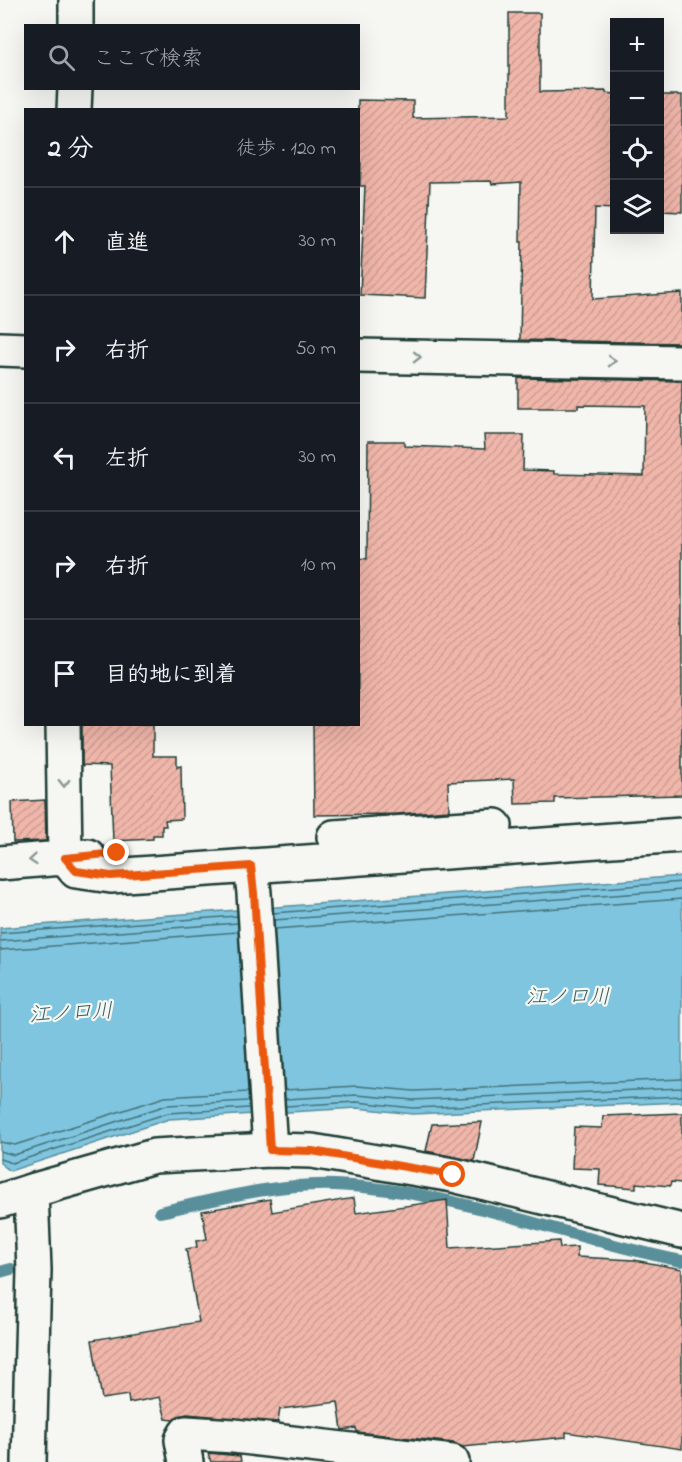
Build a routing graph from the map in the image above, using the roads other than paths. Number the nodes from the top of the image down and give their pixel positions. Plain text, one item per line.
1 (76, 0) edge
2 (76, 24) edge
3 (75, 90) edge
4 (74, 108) edge
5 (0, 349) edge
6 (24, 350) edge
7 (360, 356) edge
8 (682, 362) edge
9 (63, 726) edge
10 (682, 813) edge
11 (682, 835) edge
12 (65, 858) junction
13 (0, 863) edge
14 (253, 879) junction
15 (269, 1136) junction
16 (31, 1191) junction
17 (0, 1201) edge
18 (682, 1231) edge
19 (29, 1462) edge
20 (186, 1462) edge
21 (452, 1462) edge

1 - 2 street
3 - 4 street
5 - 6 street
7 -> 8 street
9 -> 12 street
10 - 12 street
11 - 14 street
12 -> 13 street
12 - 14 street
14 - 15 street
15 - 16 street
15 - 18 street
16 - 17 street
16 - 19 street
20 - 21 street

